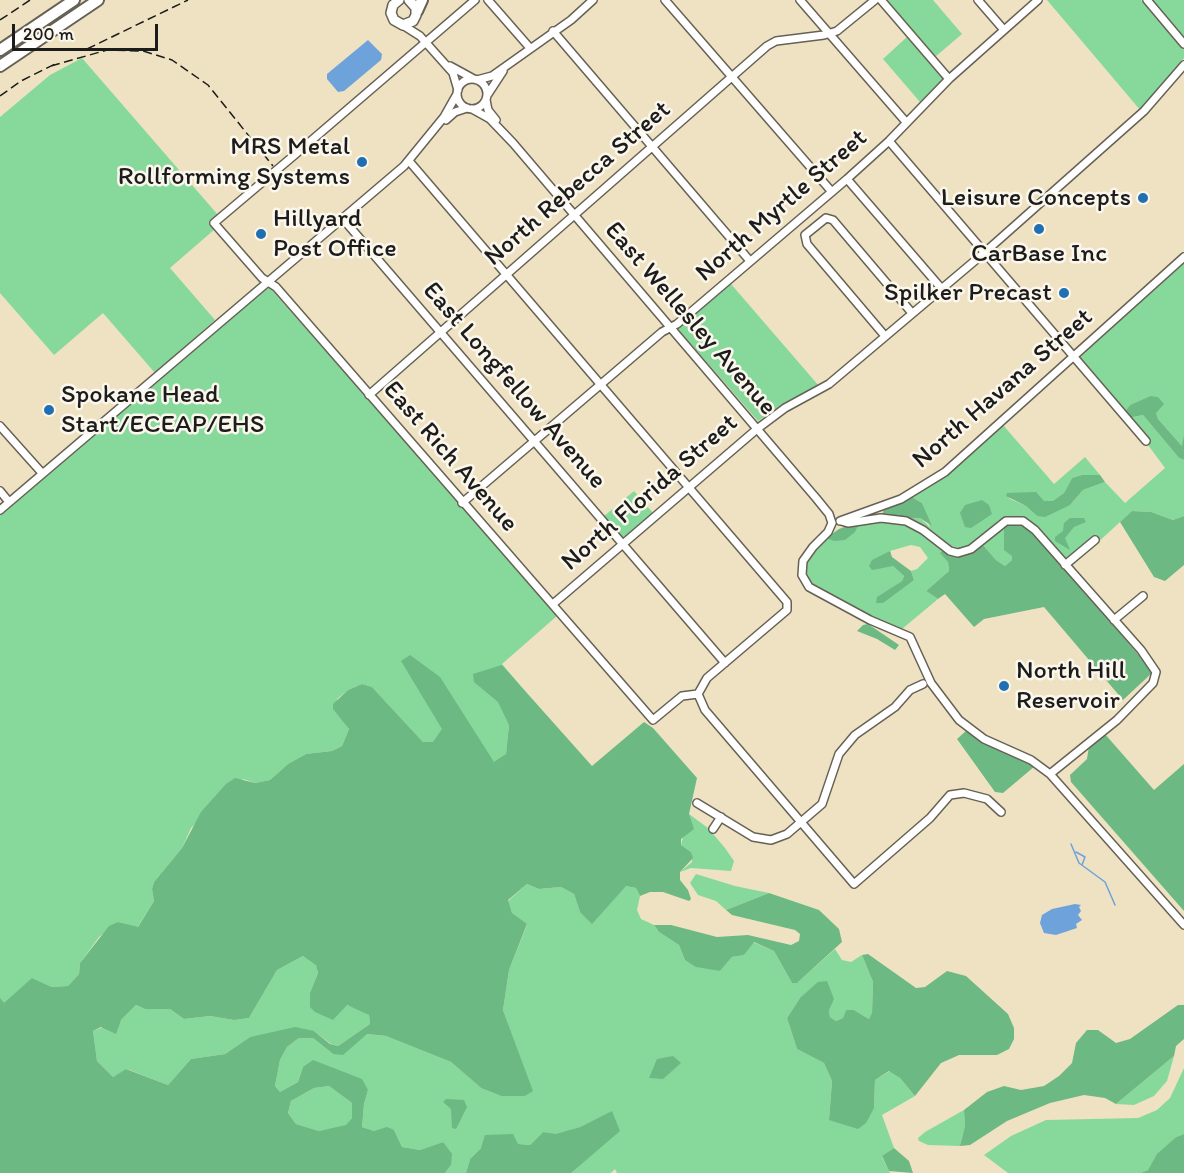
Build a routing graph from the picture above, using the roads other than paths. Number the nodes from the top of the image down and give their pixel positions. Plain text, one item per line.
1 (64, 0) edge
2 (74, 0) edge
3 (98, 0) edge
4 (388, 0) edge
5 (399, 0) edge
6 (409, 0) edge
7 (422, 0) edge
8 (475, 0) edge
9 (489, 0) edge
10 (665, 0) edge
11 (800, 0) edge
12 (875, 0) edge
13 (881, 0) edge
14 (978, 0) edge
15 (1038, 0) edge
16 (1147, 0) edge
17 (591, 1) edge
18 (391, 13) junction
19 (416, 13) junction
20 (400, 24) junction
21 (1004, 30) junction
22 (553, 31) junction
23 (829, 34) junction
24 (420, 36) junction
25 (13, 41) junction
26 (427, 43) junction
27 (1184, 45) edge
28 (530, 48) junction
29 (0, 50) edge
30 (433, 50) junction
31 (523, 54) junction
32 (1184, 65) edge
33 (0, 66) edge
34 (730, 77) junction
35 (475, 79) junction
36 (949, 79) junction
37 (458, 92) junction
38 (486, 98) junction
39 (470, 108) junction
40 (906, 122) junction
41 (425, 141) junction
42 (889, 141) junction
43 (513, 143) junction
44 (305, 146) dead end
45 (653, 147) junction
46 (298, 152) dead end
47 (409, 161) junction
48 (847, 178) junction
49 (832, 192) junction
50 (574, 217) junction
51 (343, 219) junction
52 (984, 253) junction
53 (1184, 257) edge
54 (750, 261) junction
55 (507, 275) junction
56 (268, 282) junction
57 (941, 288) junction
58 (912, 313) junction
59 (669, 328) junction
60 (441, 333) junction
61 (885, 336) junction
62 (1073, 357) junction
63 (600, 384) junction
64 (369, 395) junction
65 (0, 426) edge
66 (757, 429) junction
67 (534, 441) junction
68 (1146, 441) dead end
69 (42, 473) junction
70 (689, 488) junction
71 (0, 492) edge
72 (9, 502) junction
73 (462, 503) junction
74 (0, 510) edge
75 (841, 520) junction
76 (832, 523) junction
77 (1095, 540) dead end
78 (623, 544) junction
79 (1065, 565) junction
80 (1143, 596) dead end
81 (554, 604) junction
82 (1114, 620) junction
83 (725, 663) junction
84 (922, 684) dead end
85 (698, 694) junction
86 (1050, 774) junction
87 (697, 803) dead end
88 (1001, 812) dead end
89 (721, 818) junction
90 (802, 823) junction
91 (713, 829) dead end
92 (1184, 925) edge

1 - 25 highway
2 - 25 highway
3 - 33 highway
4 - 18 main road
5 - 18 main road
6 - 19 main road
7 - 19 highway
8 - 26 street
9 - 28 street
10 - 34 street
11 - 23 street
12 - 23 street
13 - 36 street
14 - 21 street
15 - 21 street, North Myrtle Street
16 - 27 street
17 - 22 street
18 - 20 main road
19 - 20 main road
19 - 24 street
20 - 24 street
21 - 36 street, North Myrtle Street
22 - 28 street
22 - 45 street
23 - 34 street, North Rebecca Street
23 - 40 street
24 - 26 street
25 - 29 highway
26 - 30 street
26 - 44 street
28 - 31 street
30 - 35 street
30 - 37 street
31 - 35 street
31 - 38 street
32 - 52 street, North Florida Street
34 - 45 street, North Rebecca Street
34 - 49 street
35 - 37 street
35 - 38 street
36 - 40 street, North Myrtle Street
37 - 39 street
37 - 41 street
38 - 39 street
38 - 43 street, East Wellesley Avenue
39 - 41 street
39 - 43 street, East Wellesley Avenue
40 - 42 street, North Myrtle Street
41 - 47 street
42 - 48 street, North Myrtle Street
42 - 52 street
43 - 50 street, East Wellesley Avenue
45 - 50 street, North Rebecca Street
45 - 54 street
46 - 56 street, East Rich Avenue
47 - 51 street
47 - 55 street
48 - 49 street, North Myrtle Street
48 - 57 street
49 - 54 street, North Myrtle Street
50 - 55 street, North Rebecca Street
50 - 59 street, East Wellesley Avenue
51 - 56 street
51 - 60 street, East Longfellow Avenue
52 - 57 street, North Florida Street
52 - 62 street
53 - 62 street, North Havana Street
54 - 59 street, North Myrtle Street
55 - 60 street, North Rebecca Street
55 - 63 street
56 - 64 street, East Rich Avenue
56 - 69 street
57 - 58 street, North Florida Street
58 - 61 street, North Florida Street
58 - 61 street
59 - 63 street, North Myrtle Street
59 - 66 street, East Wellesley Avenue
60 - 64 street, North Rebecca Street
60 - 67 street, East Longfellow Avenue
61 - 66 street, North Florida Street
62 - 68 street
62 - 75 street, North Havana Street
63 - 67 street, North Myrtle Street
63 - 70 street
64 - 73 street, East Rich Avenue
65 - 69 street
66 - 70 street, North Florida Street
66 - 76 street, East Wellesley Avenue
67 - 73 street, North Myrtle Street
67 - 78 street, East Longfellow Avenue
69 - 72 street
70 - 78 street, North Florida Street
70 - 83 street
71 - 72 street
72 - 74 street
73 - 81 street, East Rich Avenue
75 - 76 street, North Havana Street
75 - 79 street
76 - 86 street
77 - 79 street
78 - 81 street, North Florida Street
78 - 83 street, East Longfellow Avenue
79 - 82 street
80 - 82 street
81 - 85 street, East Rich Avenue
82 - 86 street
83 - 85 street
84 - 90 street
85 - 90 street
86 - 92 street
87 - 89 street
88 - 90 street
89 - 90 street
89 - 91 street

